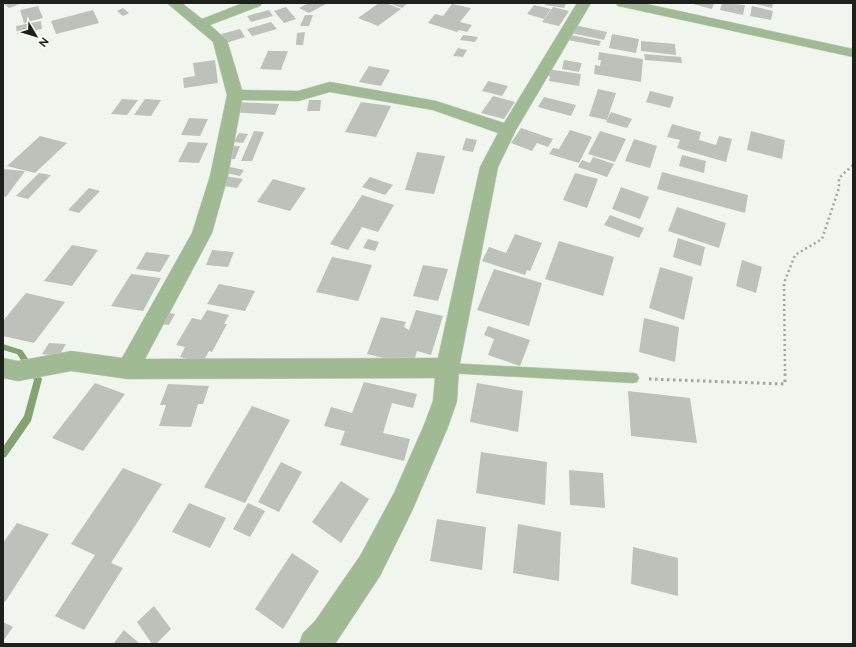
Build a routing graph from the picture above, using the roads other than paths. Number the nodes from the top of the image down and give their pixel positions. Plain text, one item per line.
1 (174, 3) edge
2 (255, 3) edge
3 (584, 3) edge
4 (623, 3) edge
5 (201, 24) junction
6 (853, 53) edge
7 (235, 95) junction
8 (508, 130) junction
9 (3, 368) edge
10 (447, 368) junction
11 (128, 369) junction
12 (633, 378) road end
13 (314, 644) edge

1 - 5 street
2 - 5 street
3 - 8 street
4 - 6 street
5 - 7 street
7 - 8 street
7 - 11 street
8 - 10 street
9 - 11 street
10 - 11 street
10 - 12 lane
10 - 13 street

